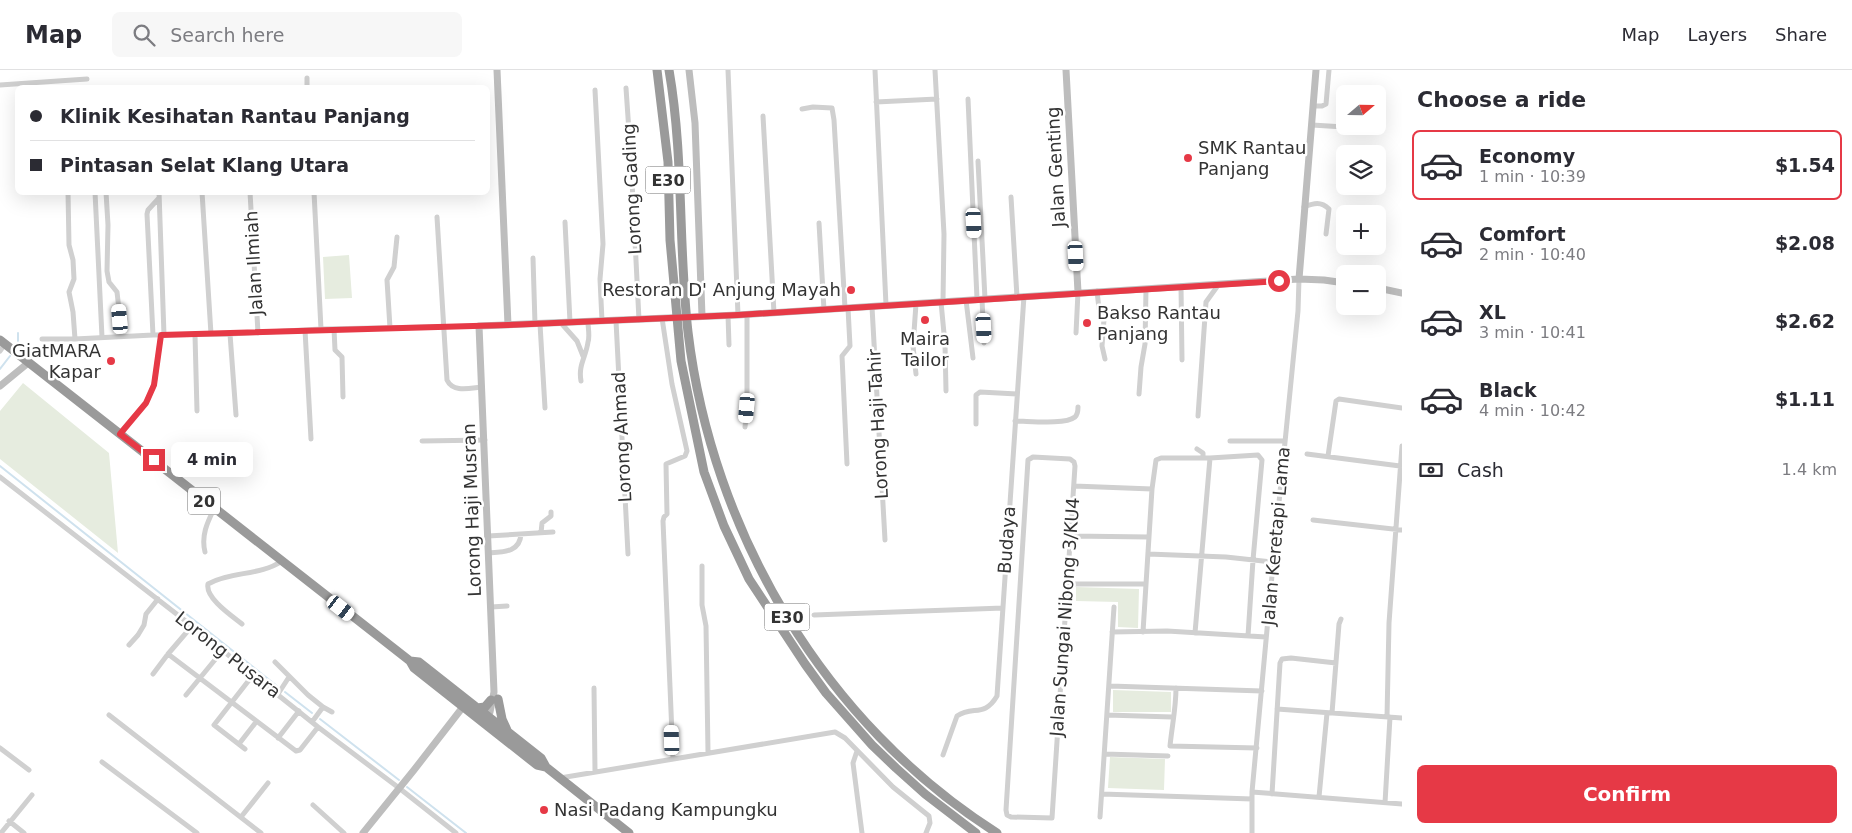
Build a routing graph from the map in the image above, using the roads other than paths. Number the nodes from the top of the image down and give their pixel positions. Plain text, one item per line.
1 (497, 70) edge
2 (657, 70) edge
3 (669, 70) edge
4 (689, 70) edge
5 (728, 70) edge
6 (874, 70) edge
7 (935, 70) edge
8 (1066, 70) edge
9 (1316, 70) edge
10 (1329, 70) edge
11 (307, 78) dead end
12 (87, 79) dead end
13 (0, 85) edge
14 (308, 85) edge
15 (626, 88) dead end
16 (595, 90) dead end
17 (937, 99) junction
18 (968, 99) dead end
19 (876, 102) junction
20 (1313, 106) junction
21 (802, 109) dead end
22 (763, 116) dead end
23 (1312, 125) junction
24 (1336, 126) edge
25 (978, 161) dead end
26 (68, 195) edge
27 (95, 195) edge
28 (106, 195) edge
29 (159, 195) edge
30 (202, 195) edge
31 (250, 195) edge
32 (314, 195) edge
33 (1011, 197) dead end
34 (1304, 207) junction
35 (437, 217) dead end
36 (565, 222) dead end
37 (819, 223) dead end
38 (1326, 234) dead end
39 (397, 237) dead end
40 (533, 258) dead end
41 (1299, 279) junction
42 (1336, 282) edge
43 (1219, 284) junction
44 (1181, 286) junction
45 (1146, 289) junction
46 (1386, 290) edge
47 (1098, 291) junction
48 (1078, 292) junction
49 (1402, 293) edge
50 (1020, 296) junction
51 (982, 299) junction
52 (966, 300) junction
53 (942, 302) junction
54 (916, 304) junction
55 (886, 305) junction
56 (872, 307) junction
57 (847, 308) junction
58 (824, 310) junction
59 (774, 313) junction
60 (747, 314) junction
61 (728, 315) junction
62 (738, 315) junction
63 (702, 316) junction
64 (662, 318) junction
65 (639, 320) junction
66 (602, 321) junction
67 (616, 321) junction
68 (570, 322) junction
69 (588, 322) junction
70 (561, 323) junction
71 (537, 324) junction
72 (508, 325) junction
73 (444, 326) junction
74 (479, 326) junction
75 (390, 328) junction
76 (320, 329) junction
77 (334, 329) junction
78 (305, 330) junction
79 (1076, 333) dead end
80 (210, 334) junction
81 (230, 334) junction
82 (258, 334) junction
83 (153, 335) junction
84 (163, 335) junction
85 (195, 335) junction
86 (122, 336) junction
87 (102, 337) junction
88 (42, 338) dead end
89 (75, 339) junction
90 (984, 343) dead end
91 (2, 345) edge
92 (729, 345) dead end
93 (583, 356) junction
94 (973, 358) dead end
95 (1105, 359) dead end
96 (1182, 360) dead end
97 (28, 363) junction
98 (916, 374) dead end
99 (581, 381) dead end
100 (0, 386) edge
101 (482, 387) junction
102 (946, 392) dead end
103 (1017, 394) junction
104 (1140, 394) dead end
105 (343, 397) dead end
106 (1078, 407) dead end
107 (545, 408) dead end
108 (1402, 408) edge
109 (197, 410) dead end
110 (236, 415) dead end
111 (1198, 416) dead end
112 (1015, 421) junction
113 (976, 424) dead end
114 (745, 427) dead end
115 (120, 434) junction
116 (310, 439) dead end
117 (485, 440) junction
118 (422, 441) dead end
119 (1230, 441) dead end
120 (1285, 441) junction
121 (1402, 446) edge
122 (1197, 449) dead end
123 (1307, 454) dead end
124 (1328, 456) junction
125 (1203, 457) junction
126 (1210, 458) junction
127 (847, 464) dead end
128 (1400, 466) junction
129 (0, 477) edge
130 (1074, 486) junction
131 (1152, 489) junction
132 (214, 509) junction
133 (552, 512) dead end
134 (1313, 520) dead end
135 (1399, 530) edge
136 (553, 532) dead end
137 (541, 533) junction
138 (521, 534) junction
139 (488, 536) junction
140 (1070, 536) junction
141 (1149, 537) junction
142 (885, 540) dead end
143 (205, 552) dead end
144 (489, 553) junction
145 (628, 554) dead end
146 (1148, 554) junction
147 (1201, 556) junction
148 (1253, 560) junction
149 (282, 561) junction
150 (1273, 562) junction
151 (702, 566) dead end
152 (1066, 584) junction
153 (1146, 584) junction
154 (158, 599) junction
155 (507, 606) dead end
156 (491, 607) junction
157 (1114, 607) dead end
158 (1003, 608) junction
159 (814, 615) dead end
160 (1341, 619) dead end
161 (242, 624) dead end
162 (192, 626) junction
163 (1112, 632) junction
164 (1143, 632) junction
165 (1195, 634) junction
166 (1248, 636) junction
167 (1266, 637) junction
168 (129, 645) dead end
169 (223, 650) junction
170 (168, 654) junction
171 (275, 662) dead end
172 (1336, 662) junction
173 (153, 674) dead end
174 (253, 675) junction
175 (289, 677) junction
176 (200, 678) junction
177 (1110, 686) junction
178 (594, 688) dead end
179 (1176, 688) junction
180 (1262, 691) junction
181 (278, 694) junction
182 (186, 696) dead end
183 (495, 697) junction
184 (232, 702) junction
185 (465, 704) junction
186 (323, 707) junction
187 (477, 708) junction
188 (1277, 709) junction
189 (299, 711) junction
190 (332, 712) dead end
191 (1330, 713) junction
192 (108, 715) dead end
193 (1107, 715) junction
194 (1172, 717) junction
195 (1388, 717) junction
196 (1402, 718) edge
197 (488, 721) junction
198 (256, 722) junction
199 (312, 722) junction
200 (318, 727) junction
201 (508, 732) junction
202 (278, 738) junction
203 (239, 744) junction
204 (0, 748) edge
205 (1257, 748) junction
206 (245, 749) dead end
207 (857, 751) junction
208 (708, 752) junction
209 (1105, 754) junction
210 (943, 755) dead end
211 (1168, 756) dead end
212 (673, 758) junction
213 (102, 762) dead end
214 (546, 767) junction
215 (29, 770) dead end
216 (595, 771) junction
217 (560, 778) junction
218 (268, 783) dead end
219 (400, 788) junction
220 (1102, 794) junction
221 (1272, 794) junction
222 (32, 795) dead end
223 (1252, 796) junction
224 (1318, 797) junction
225 (1385, 803) junction
226 (1402, 804) edge
227 (313, 805) dead end
228 (242, 817) junction
229 (1100, 817) dead end
230 (10, 821) junction
231 (1, 833) edge
232 (24, 833) edge
233 (197, 833) edge
234 (261, 833) edge
235 (344, 833) edge
236 (363, 833) edge
237 (456, 833) edge
238 (629, 833) edge
239 (862, 833) edge
240 (926, 833) edge
241 (976, 833) edge
242 (997, 833) edge
243 (1252, 833) edge

1 - 72 street
2 - 241 highway, E30
3 - 242 highway, E30
4 - 63 street
5 - 62 street
6 - 19 street
7 - 17 street
8 - 48 street, Jalan Genting
9 - 20 street
10 - 20 street
11 - 14 street
12 - 13 street
15 - 65 street, Lorong Gading
16 - 66 street
17 - 19 street
17 - 53 street
18 - 51 street
19 - 55 street
20 - 23 street
21 - 57 street
22 - 59 street
23 - 24 street
23 - 34 street
25 - 51 street
26 - 89 street
27 - 87 street
28 - 86 street
29 - 83 street
29 - 84 street
30 - 80 street
31 - 82 street, Jalan Ilmiah
32 - 76 street
33 - 50 street, Budaya
34 - 38 street
34 - 41 street
35 - 73 street
36 - 68 street
37 - 58 street
39 - 75 street
40 - 71 street
41 - 42 street
41 - 43 street
41 - 120 street, Jalan Keretapi Lama
43 - 44 street
43 - 111 street
44 - 45 street
44 - 96 street
45 - 47 street
45 - 104 street
46 - 49 street
47 - 48 street
47 - 95 street
48 - 50 street
48 - 79 street
50 - 51 street
50 - 103 street, Budaya
51 - 52 street
51 - 90 street
52 - 53 street
52 - 94 street
53 - 54 street
53 - 102 street
54 - 55 street
54 - 98 street
55 - 56 street
56 - 57 street
56 - 142 street, Lorong Haji Tahir
57 - 58 street
57 - 127 street
58 - 59 street
59 - 60 street
60 - 62 street
60 - 114 street
61 - 62 street
61 - 63 street
61 - 92 street
63 - 64 street
64 - 65 street
64 - 212 street
65 - 67 street
66 - 67 street
66 - 69 street
67 - 145 street, Lorong Ahmad
68 - 69 street
68 - 70 street
69 - 93 street
70 - 71 street
70 - 93 street
71 - 72 street
71 - 107 street
72 - 74 street
73 - 74 street
73 - 75 street
73 - 101 street
74 - 101 street, Lorong Haji Musran
75 - 77 street
76 - 77 street
76 - 78 street
77 - 105 street
78 - 82 street
78 - 116 street
80 - 81 street
80 - 85 street
81 - 82 street
81 - 110 street
83 - 84 street
83 - 86 street
84 - 85 street
84 - 115 street
85 - 109 street
86 - 87 street
87 - 89 street
88 - 89 street
91 - 97 highway, 20
93 - 99 street
97 - 100 street
97 - 115 highway, 20
101 - 117 street, Lorong Haji Musran
103 - 112 street, Budaya
103 - 113 street
106 - 112 street
108 - 124 street
112 - 158 street, Budaya
115 - 132 highway, 20
117 - 118 street
117 - 139 street, Lorong Haji Musran
119 - 120 street
120 - 150 street, Jalan Keretapi Lama
121 - 128 street
122 - 125 street
123 - 124 street
124 - 128 street
125 - 126 street
125 - 131 street
126 - 147 street
126 - 148 street
128 - 135 street
129 - 154 street, Lorong Pusara
130 - 131 street
130 - 140 street, Jalan Sungai Nibong 3/KU4
130 - 152 street, Jalan Sungai Nibong 3/KU4
131 - 141 street
132 - 143 street
132 - 149 highway, 20
133 - 137 street
134 - 135 street
135 - 195 street
136 - 137 street
137 - 138 street
138 - 139 street
138 - 144 street
139 - 144 street, Lorong Haji Musran
140 - 141 street
140 - 152 street, Jalan Sungai Nibong 3/KU4
141 - 146 street
144 - 156 street, Lorong Haji Musran
146 - 147 street
146 - 153 street
147 - 148 street
147 - 165 street
148 - 150 street
148 - 166 street
149 - 161 street
149 - 185 highway, 20
150 - 167 street, Jalan Keretapi Lama
151 - 208 street
152 - 153 street
153 - 164 street
154 - 162 street, Lorong Pusara
154 - 168 street
155 - 156 street
156 - 183 street, Lorong Haji Musran
157 - 163 street
158 - 159 street
158 - 210 street, Budaya
160 - 172 street
162 - 169 street, Lorong Pusara
162 - 170 street
163 - 164 street
163 - 177 street
164 - 165 street
165 - 166 street
166 - 167 street
167 - 180 street, Jalan Keretapi Lama
169 - 174 street, Lorong Pusara
169 - 176 street
170 - 173 street
170 - 176 street
171 - 175 street
172 - 188 street
172 - 191 street
174 - 181 street, Lorong Pusara
174 - 184 street
175 - 181 street
175 - 186 street
176 - 182 street
176 - 184 street
177 - 179 street
177 - 193 street
178 - 216 street
179 - 180 street
179 - 194 street
180 - 205 street, Jalan Keretapi Lama
181 - 189 street, Lorong Pusara
183 - 187 highway
183 - 197 street, Lorong Haji Musran
183 - 201 highway
184 - 198 street
184 - 203 street
185 - 187 highway, 20
185 - 197 highway, 20
185 - 219 street
186 - 190 street
186 - 199 street
187 - 197 highway, 20
188 - 191 street
188 - 221 street
189 - 199 street, Lorong Pusara
189 - 202 street
191 - 195 street
191 - 224 street
192 - 228 street
193 - 194 street
193 - 209 street
194 - 205 street
195 - 196 street
195 - 225 street
197 - 201 highway, 20
197 - 214 highway, 20
198 - 202 street
198 - 203 street
199 - 200 street, Lorong Pusara
200 - 202 street
200 - 219 street, Lorong Pusara
201 - 214 highway, 20
203 - 206 street
204 - 215 street
205 - 223 street, Jalan Keretapi Lama
207 - 208 street
207 - 239 street
207 - 240 street
208 - 212 street
209 - 211 street
209 - 220 street
212 - 216 street
213 - 233 street
214 - 217 highway, 20
216 - 217 street
217 - 238 highway, 20
218 - 228 street
219 - 236 street
219 - 237 street, Lorong Pusara
220 - 223 street
220 - 229 street
221 - 223 street
221 - 224 street
222 - 230 street
223 - 243 street, Jalan Keretapi Lama
224 - 225 street
225 - 226 street
227 - 235 street
228 - 234 street
230 - 231 street
230 - 232 street

